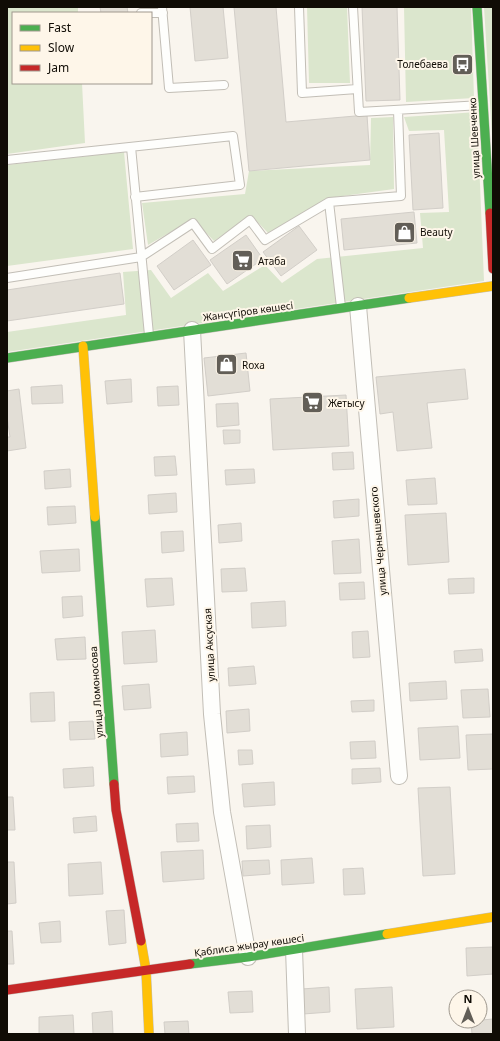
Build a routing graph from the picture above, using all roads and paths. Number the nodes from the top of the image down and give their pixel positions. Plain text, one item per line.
1 (299, 7) edge
2 (354, 7) edge
3 (477, 7) edge
4 (163, 10) edge
5 (148, 12) edge
6 (224, 85) dead end
7 (357, 89) junction
8 (483, 105) junction
9 (398, 110) junction
10 (131, 147) junction
11 (7, 160) edge
12 (490, 164) edge
13 (135, 197) junction
14 (329, 202) junction
15 (141, 257) junction
16 (493, 269) edge
17 (7, 278) edge
18 (493, 286) edge
19 (358, 306) junction
20 (341, 308) junction
21 (192, 330) junction
22 (149, 336) junction
23 (83, 346) junction
24 (7, 358) edge
25 (399, 776) dead end
26 (493, 916) edge
27 (294, 949) junction
28 (248, 957) junction
29 (146, 970) junction
30 (7, 990) edge
31 (149, 1034) edge
32 (297, 1034) edge

1 - 7 lane
2 - 7 lane
3 - 8 street, улица Шевченко
4 - 5 lane
4 - 6 lane
7 - 9 lane
8 - 9 lane
8 - 12 street, улица Шевченко
9 - 14 lane
10 - 11 lane
10 - 13 lane
10 - 13 lane
12 - 16 street, улица Шевченко
13 - 15 lane
14 - 15 lane
14 - 20 lane
15 - 17 lane
15 - 22 lane
18 - 19 street, Жансүгіров көшесі
19 - 20 street, Жансүгіров көшесі
19 - 25 street, улица Чернышевского
20 - 21 street, Жансүгіров көшесі
21 - 22 street, Жансүгіров көшесі
21 - 28 street, улица Аксуская
22 - 23 street, Жансүгіров көшесі
23 - 24 street, Жансүгіров көшесі
23 - 29 street, улица Ломоносова
26 - 27 street, Қаблиса жырау көшесі
27 - 28 street, Қаблиса жырау көшесі
27 - 32 street
28 - 29 street, Қаблиса жырау көшесі
29 - 30 street, Қаблиса жырау көшесі
29 - 31 street, улица Ломоносова

